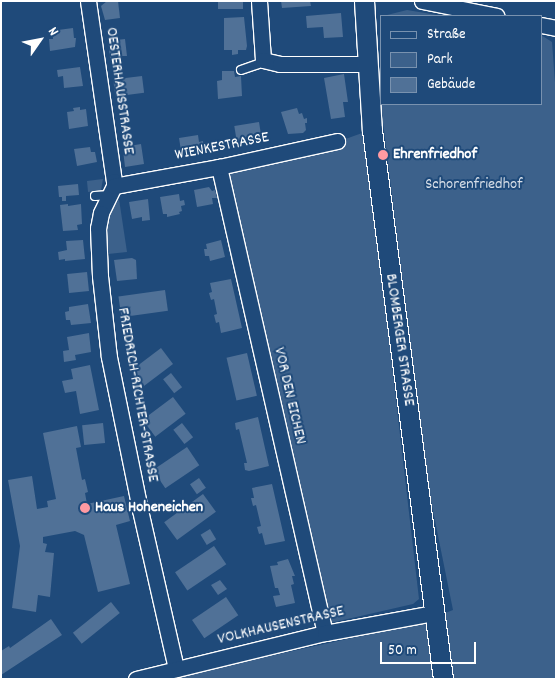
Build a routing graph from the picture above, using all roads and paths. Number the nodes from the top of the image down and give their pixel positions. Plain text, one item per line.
1 (88, 1) edge
2 (259, 1) edge
3 (364, 1) edge
4 (422, 1) edge
5 (492, 15) edge
6 (542, 25) edge
7 (556, 28) edge
8 (263, 60) junction
9 (366, 64) junction
10 (241, 70) dead end
11 (338, 141) dead end
12 (219, 167) junction
13 (106, 193) junction
14 (434, 613) junction
15 (324, 633) junction
16 (176, 669) junction
17 (136, 679) edge
18 (443, 679) edge

1 - 13 street, OESTERHAUSSTRASSE
2 - 8 street
3 - 9 street, BLOMBERGER STRASSE
4 - 5 street
6 - 7 street
8 - 9 street
8 - 10 lane
9 - 14 street, BLOMBERGER STRASSE
11 - 12 street, WIENKESTRASSE
12 - 13 street, WIENKESTRASSE
12 - 15 street, VOR DEN EICHEN
13 - 16 street, FRIEDRICH-RICHTER-STRASSE
14 - 15 street, VOLKHAUSENSTRASSE
14 - 18 street, BLOMBERGER STRASSE
15 - 16 street, VOLKHAUSENSTRASSE
16 - 17 street, VOLKHAUSENSTRASSE

